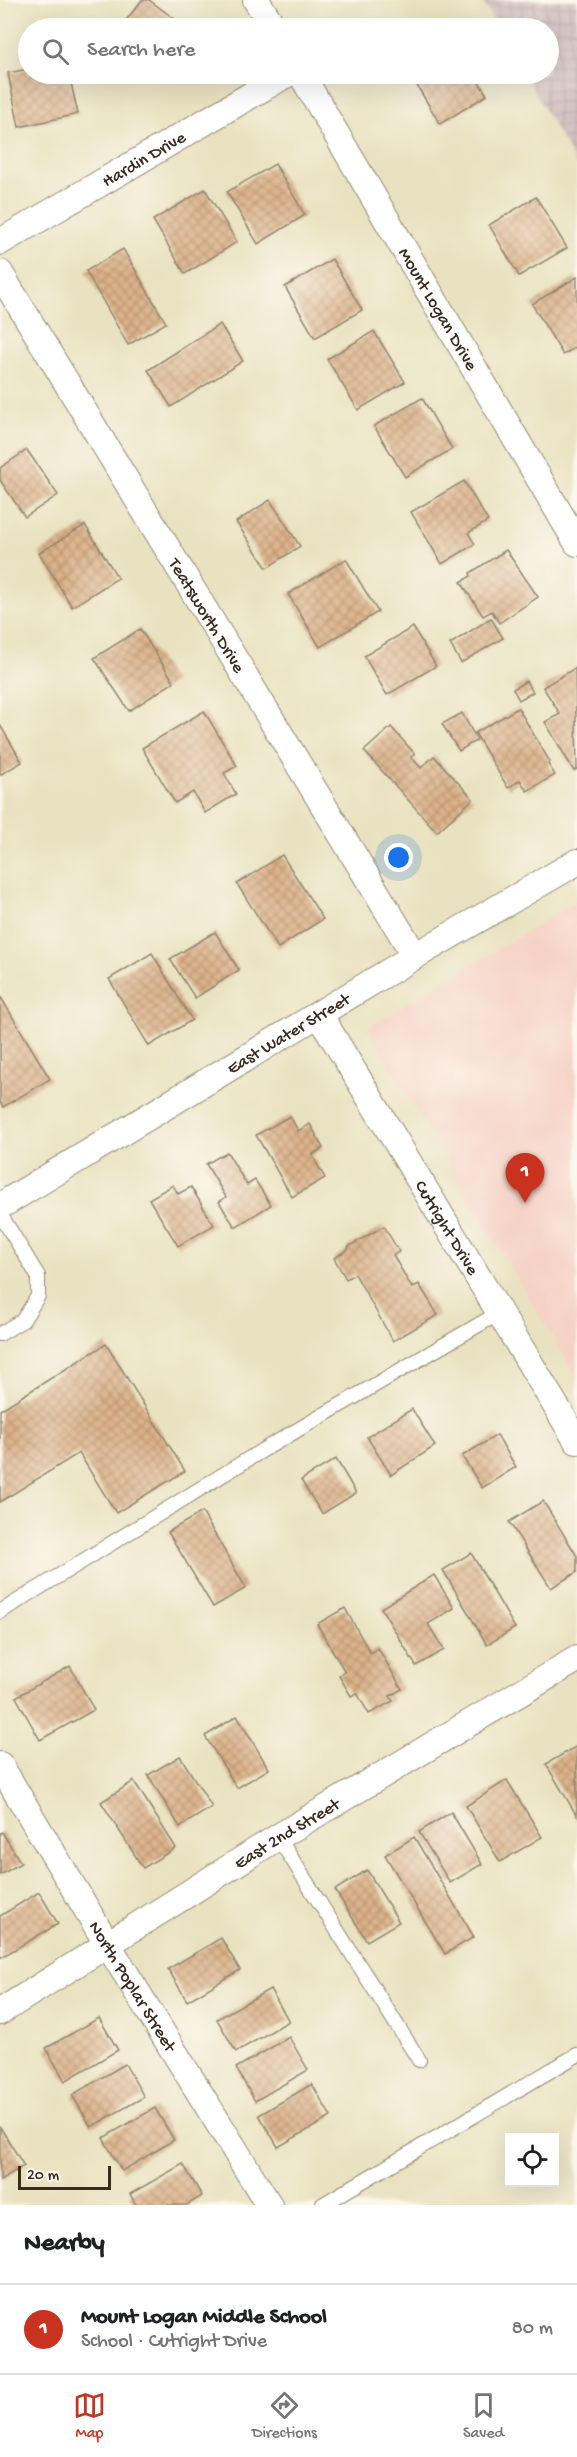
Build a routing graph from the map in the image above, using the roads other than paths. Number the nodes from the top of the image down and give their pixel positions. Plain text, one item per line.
1 (256, 0) edge
2 (268, 18) edge
3 (270, 84) edge
4 (307, 84) edge
5 (0, 242) edge
6 (0, 273) edge
7 (577, 543) edge
8 (577, 862) edge
9 (415, 956) junction
10 (319, 1014) junction
11 (0, 1206) edge
12 (0, 1214) edge
13 (499, 1313) junction
14 (0, 1334) edge
15 (577, 1441) edge
16 (0, 1612) edge
17 (577, 1659) edge
18 (0, 1765) edge
19 (278, 1838) junction
20 (108, 1945) junction
21 (0, 2012) edge
22 (577, 2055) edge
23 (419, 2060) dead end
24 (269, 2205) edge
25 (322, 2205) edge

1 - 2 street
3 - 5 street, Hardin Drive
4 - 7 street, Mount Logan Drive
6 - 9 street, Teatsworth Drive
8 - 9 street, East Water Street
9 - 10 street, East Water Street
10 - 11 street, East Water Street
10 - 13 street, Cutright Drive
12 - 14 lane
13 - 15 street, Cutright Drive
13 - 16 lane
17 - 19 street, East 2nd Street
18 - 20 street, North Poplar Street
19 - 20 street, East 2nd Street
19 - 23 lane
20 - 21 street, East 2nd Street
20 - 24 street, North Poplar Street
22 - 25 lane

